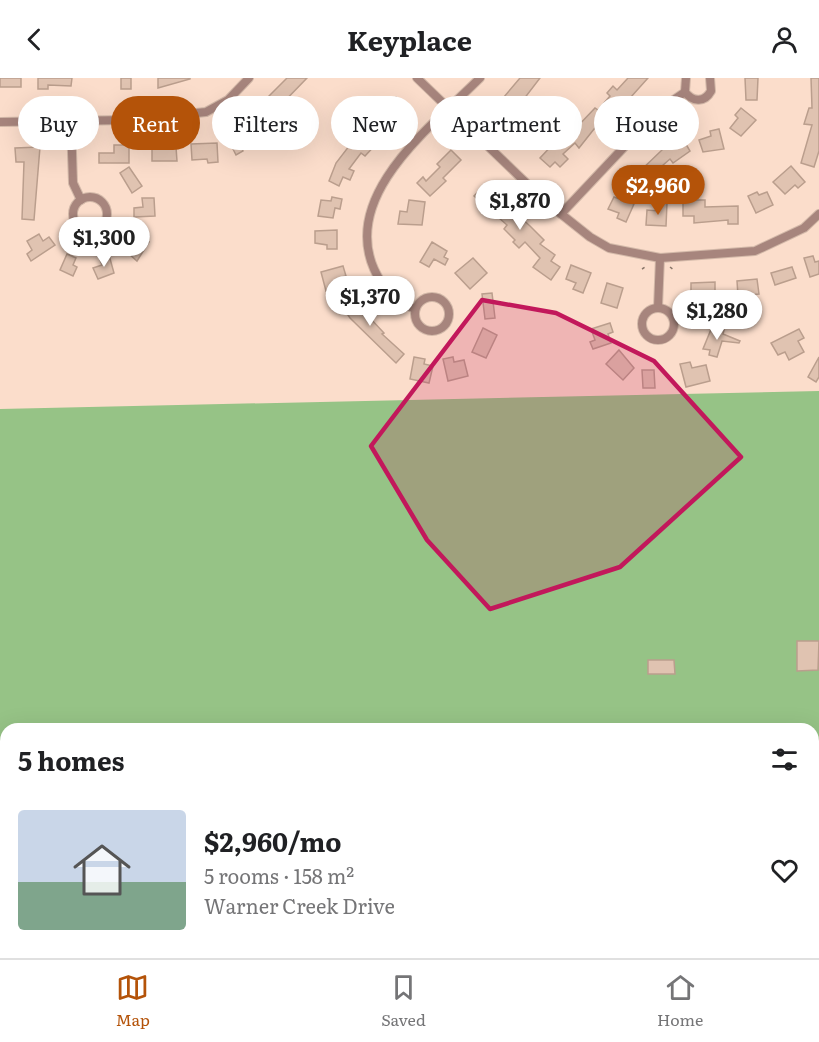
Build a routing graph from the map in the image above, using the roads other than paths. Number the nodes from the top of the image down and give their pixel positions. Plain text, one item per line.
1 (249, 78) edge
2 (417, 78) edge
3 (480, 78) edge
4 (686, 78) edge
5 (710, 78) edge
6 (685, 92) junction
7 (434, 96) edge
8 (462, 96) edge
9 (99, 121) edge
10 (0, 122) edge
11 (18, 122) edge
12 (430, 129) edge
13 (72, 150) edge
14 (491, 150) edge
15 (81, 200) junction
16 (561, 214) junction
17 (819, 214) edge
18 (660, 258) junction
19 (658, 307) junction
20 (415, 309) junction

1 - 9 street
2 - 7 street
3 - 8 street
4 - 6 street
5 - 6 street
6 - 16 street
10 - 11 street
12 - 20 street
13 - 15 street
14 - 16 street
15 - 15 street
16 - 18 street
17 - 18 street
18 - 19 street
19 - 19 street
20 - 20 street

